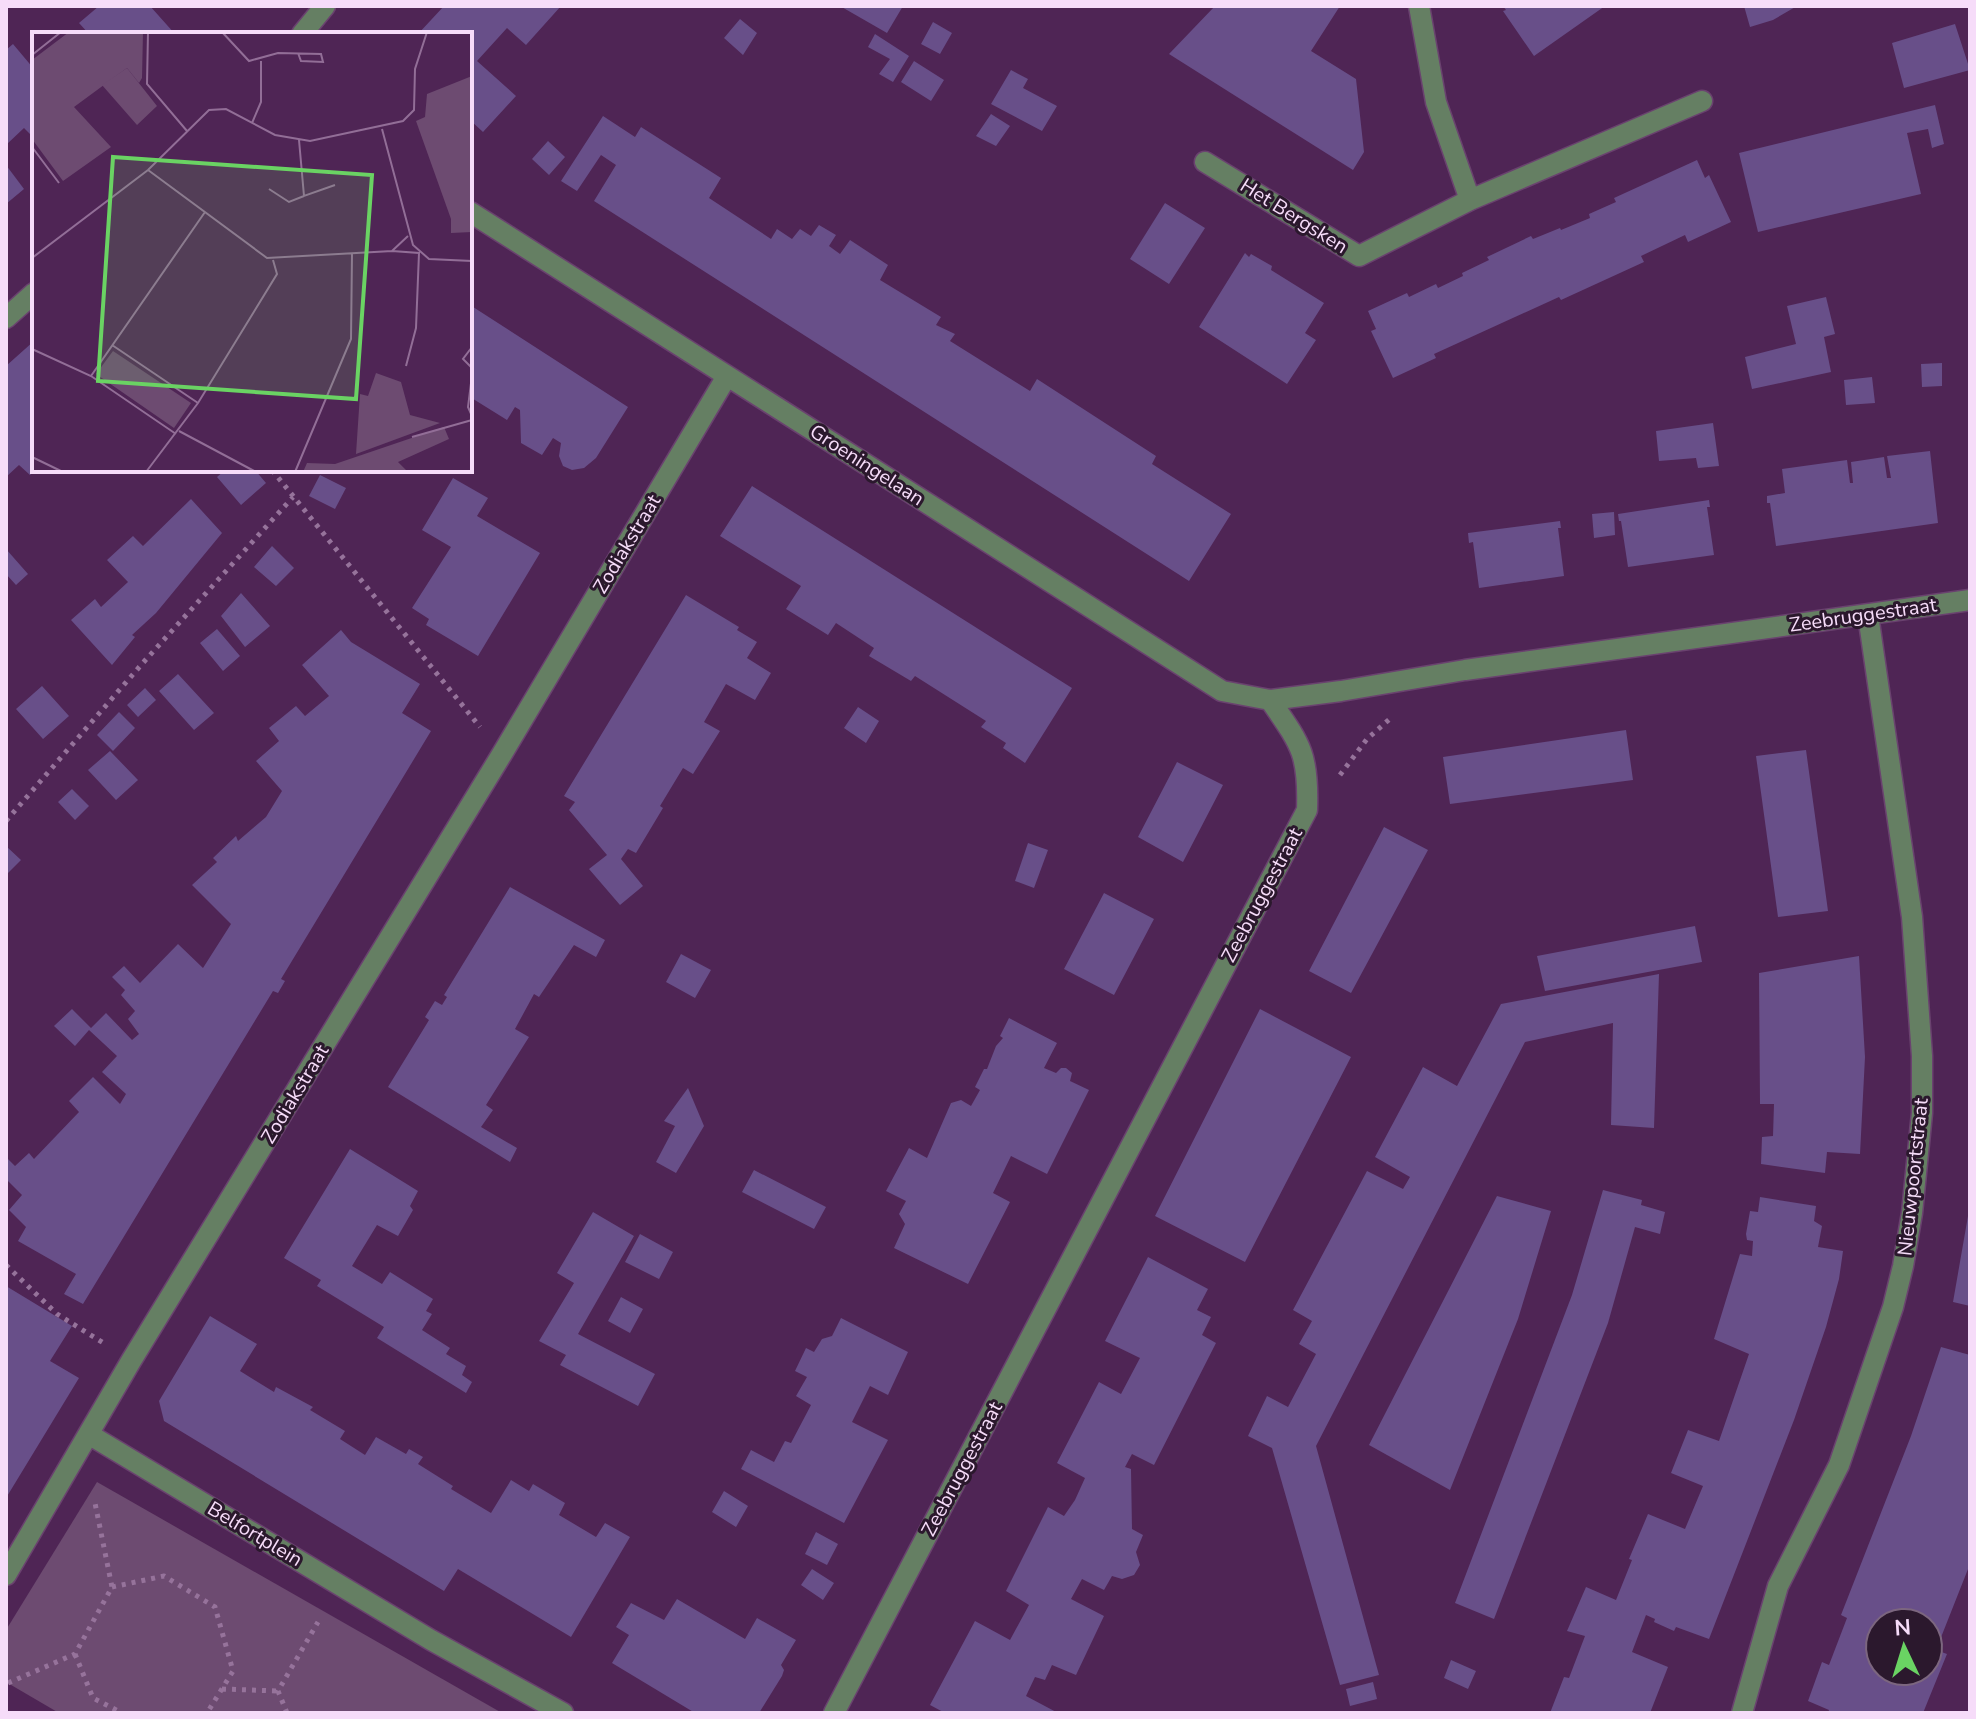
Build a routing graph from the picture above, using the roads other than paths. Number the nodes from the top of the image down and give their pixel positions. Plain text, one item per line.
1 (325, 6) edge
2 (1419, 6) edge
3 (304, 32) edge
4 (1702, 101) dead end
5 (1205, 162) dead end
6 (1470, 200) junction
7 (472, 213) edge
8 (32, 295) edge
9 (6, 318) edge
10 (727, 376) junction
11 (1970, 600) edge
12 (1868, 615) junction
13 (1270, 700) junction
14 (90, 1435) junction
15 (6, 1575) edge
16 (563, 1713) edge
17 (834, 1713) edge
18 (1742, 1713) edge

1 - 3 street
2 - 6 street
4 - 6 street, Het Bergsken
5 - 6 street, Het Bergsken
7 - 10 street, Groeningelaan
8 - 9 street
10 - 13 street, Groeningelaan
10 - 14 street, Zodiakstraat
11 - 12 street, Zeebruggestraat
12 - 13 street, Zeebruggestraat
12 - 18 street, Nieuwpoortstraat
13 - 17 street, Zeebruggestraat
14 - 15 street
14 - 16 street, Belfortplein

